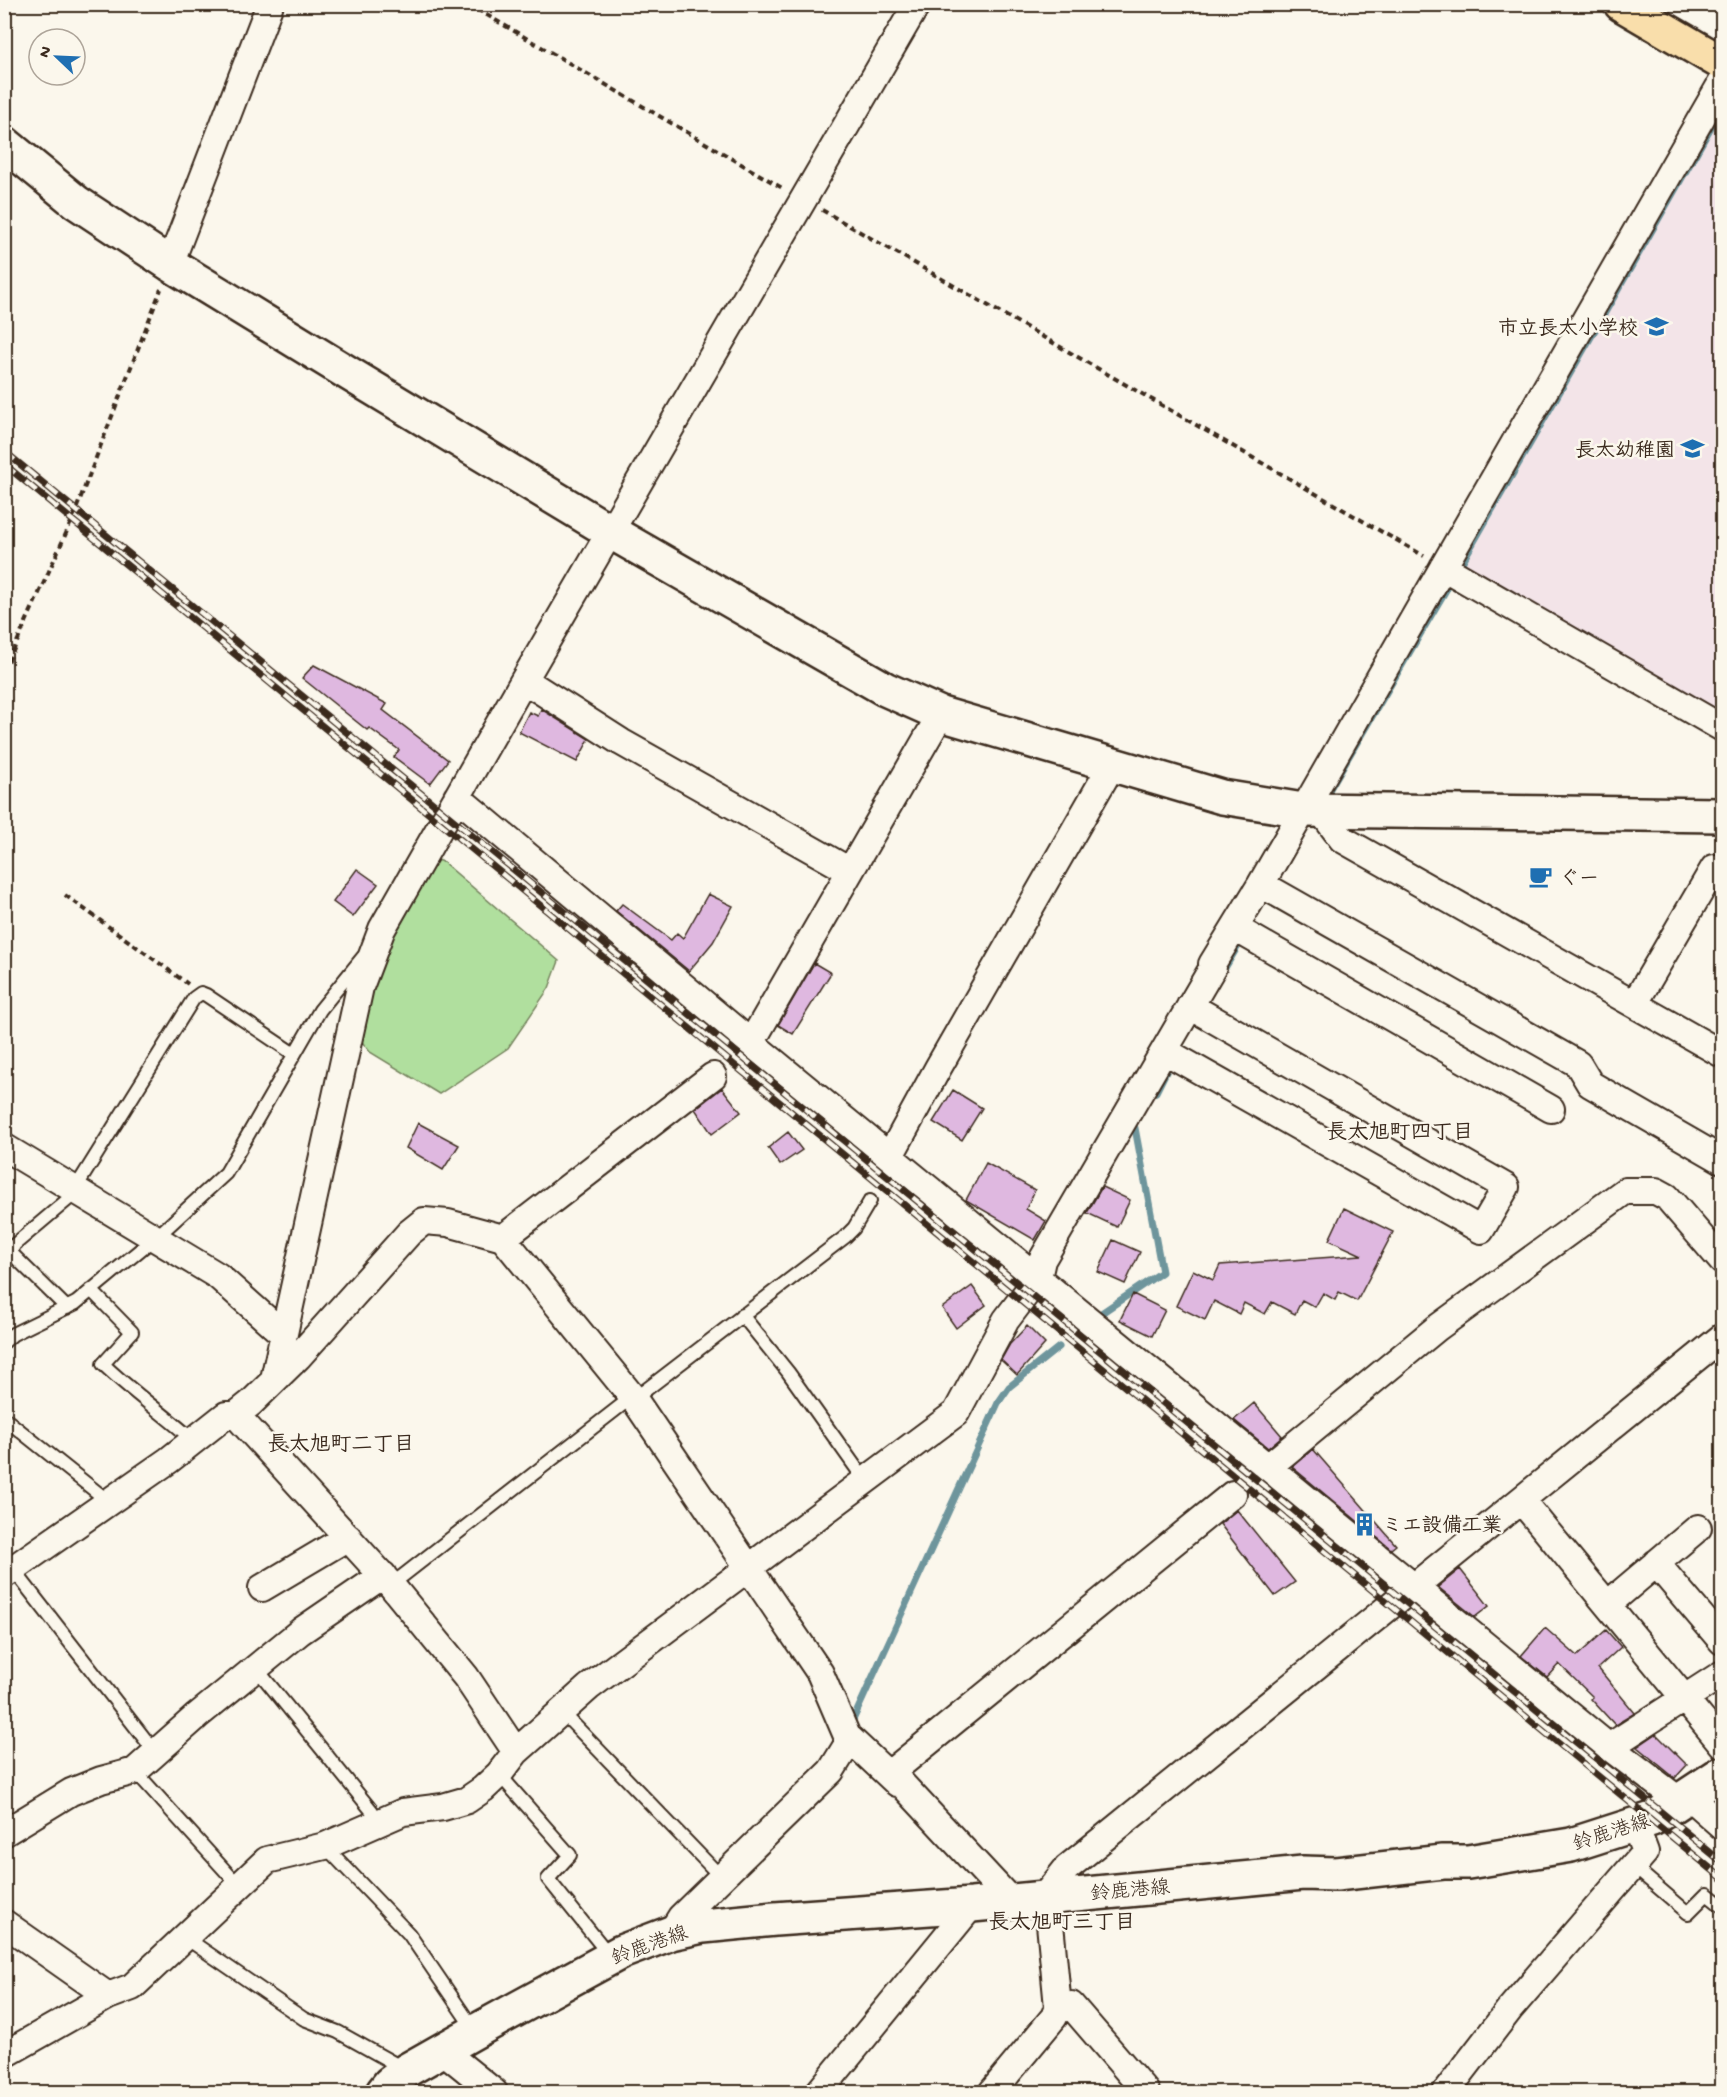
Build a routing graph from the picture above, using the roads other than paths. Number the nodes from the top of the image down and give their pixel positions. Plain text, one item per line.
1 (270, 4) edge
2 (917, 4) edge
3 (1621, 4) edge
4 (1722, 63) edge
5 (1722, 82) edge
6 (4, 143) edge
7 (170, 264) junction
8 (611, 532) junction
9 (1443, 567) junction
10 (524, 680) junction
11 (941, 714) junction
12 (1722, 728) edge
13 (1112, 765) junction
14 (457, 797) junction
15 (1312, 811) junction
16 (1722, 815) edge
17 (1714, 868) dead end
18 (850, 871) junction
19 (1261, 884) junction
20 (1234, 928) junction
21 (377, 939) junction
22 (1635, 1003) junction
23 (1190, 1006) junction
24 (751, 1043) junction
25 (1165, 1051) junction
26 (294, 1054) junction
27 (1722, 1054) edge
28 (713, 1076) dead end
29 (1551, 1109) dead end
30 (4, 1147) edge
31 (890, 1156) junction
32 (1722, 1160) edge
33 (77, 1190) junction
34 (870, 1201) dead end
35 (154, 1236) junction
36 (503, 1238) junction
37 (1722, 1261) edge
38 (1038, 1278) junction
39 (91, 1290) junction
40 (67, 1308) junction
41 (742, 1315) junction
42 (283, 1334) junction
43 (1722, 1337) edge
44 (4, 1342) edge
45 (274, 1379) junction
46 (633, 1398) junction
47 (236, 1415) junction
48 (4, 1418) edge
49 (194, 1441) junction
50 (1268, 1467) junction
51 (864, 1479) junction
52 (1233, 1494) dead end
53 (1521, 1500) junction
54 (108, 1502) junction
55 (1698, 1528) dead end
56 (348, 1537) junction
57 (1656, 1563) junction
58 (750, 1568) junction
59 (9, 1572) edge
60 (387, 1580) junction
61 (1414, 1586) junction
62 (262, 1588) dead end
63 (1608, 1604) junction
64 (1722, 1641) edge
65 (256, 1668) junction
66 (1722, 1674) edge
67 (1686, 1697) junction
68 (561, 1711) junction
69 (847, 1736) junction
70 (1722, 1744) edge
71 (1609, 1747) junction
72 (155, 1752) junction
73 (516, 1752) junction
74 (135, 1771) junction
75 (1722, 1773) edge
76 (500, 1774) junction
77 (889, 1774) junction
78 (1684, 1799) junction
79 (376, 1823) junction
80 (1635, 1825) junction
81 (1722, 1826) edge
82 (4, 1833) edge
83 (325, 1846) junction
84 (1633, 1866) junction
85 (721, 1877) junction
86 (239, 1886) junction
87 (1044, 1897) junction
88 (1011, 1901) junction
89 (972, 1905) junction
90 (1722, 1906) edge
91 (4, 1923) edge
92 (671, 1933) junction
93 (186, 1938) junction
94 (611, 1957) junction
95 (108, 1996) junction
96 (1058, 2007) junction
97 (476, 2031) junction
98 (442, 2050) junction
99 (4, 2055) edge
100 (407, 2070) junction
101 (383, 2092) edge
102 (494, 2092) edge
103 (819, 2092) edge
104 (992, 2092) edge
105 (1146, 2092) edge
106 (1446, 2092) edge

1 - 7 street
2 - 8 street
3 - 4 main road
5 - 9 street
6 - 7 street
7 - 8 street
8 - 10 street
8 - 11 street
9 - 12 street
9 - 15 street
10 - 14 street
10 - 18 street
11 - 13 street
11 - 18 street
13 - 15 street
13 - 31 street
14 - 21 street
14 - 24 street
15 - 16 street
15 - 19 street
15 - 22 street
17 - 22 street
18 - 24 street
19 - 20 street
19 - 32 street
20 - 23 street
20 - 29 street
21 - 26 lane
21 - 42 street
22 - 27 street
23 - 25 street
23 - 25 street
24 - 31 street
25 - 38 street
26 - 33 lane
26 - 35 lane
28 - 36 street
30 - 33 street
31 - 38 street
33 - 35 street
33 - 40 lane
34 - 41 lane
35 - 39 lane
35 - 42 street
36 - 45 street
36 - 46 street
37 - 50 street
38 - 50 street
38 - 51 street
39 - 40 lane
39 - 49 lane
40 - 44 lane
41 - 46 lane
41 - 51 lane
42 - 45 street
43 - 53 street
45 - 47 street
46 - 58 street
46 - 60 lane
47 - 49 street
47 - 56 street
48 - 54 lane
49 - 54 street
50 - 61 street
51 - 58 street
52 - 77 street
53 - 61 street
53 - 63 street
54 - 59 street
55 - 57 street
56 - 60 street
56 - 62 street
57 - 63 street
57 - 64 street
58 - 68 street
58 - 69 street
59 - 72 lane
60 - 65 street
60 - 73 street
61 - 71 street
61 - 87 street
63 - 67 street
65 - 72 street
65 - 79 lane
66 - 67 street
67 - 70 street
67 - 71 street
68 - 73 street
68 - 85 lane
69 - 77 street
69 - 85 street
71 - 78 street
72 - 74 street
73 - 76 street
74 - 82 street
74 - 86 lane
75 - 78 street, 鈴鹿港線
76 - 79 street
76 - 94 lane
77 - 88 street
78 - 80 street, 鈴鹿港線
78 - 81 street
79 - 83 street
80 - 84 street
80 - 87 street, 鈴鹿港線
83 - 86 street
83 - 97 lane
84 - 90 lane
84 - 106 street
85 - 92 street
86 - 93 street
87 - 88 street, 鈴鹿港線
87 - 96 street
88 - 89 street, 鈴鹿港線
89 - 92 street, 鈴鹿港線
89 - 103 street
91 - 95 street
92 - 94 street, 鈴鹿港線
93 - 95 street
93 - 100 lane
94 - 97 street, 鈴鹿港線
95 - 99 street
96 - 104 street
96 - 105 street
97 - 98 street, 鈴鹿港線
98 - 100 street, 鈴鹿港線
98 - 102 street
100 - 101 street, 鈴鹿港線

